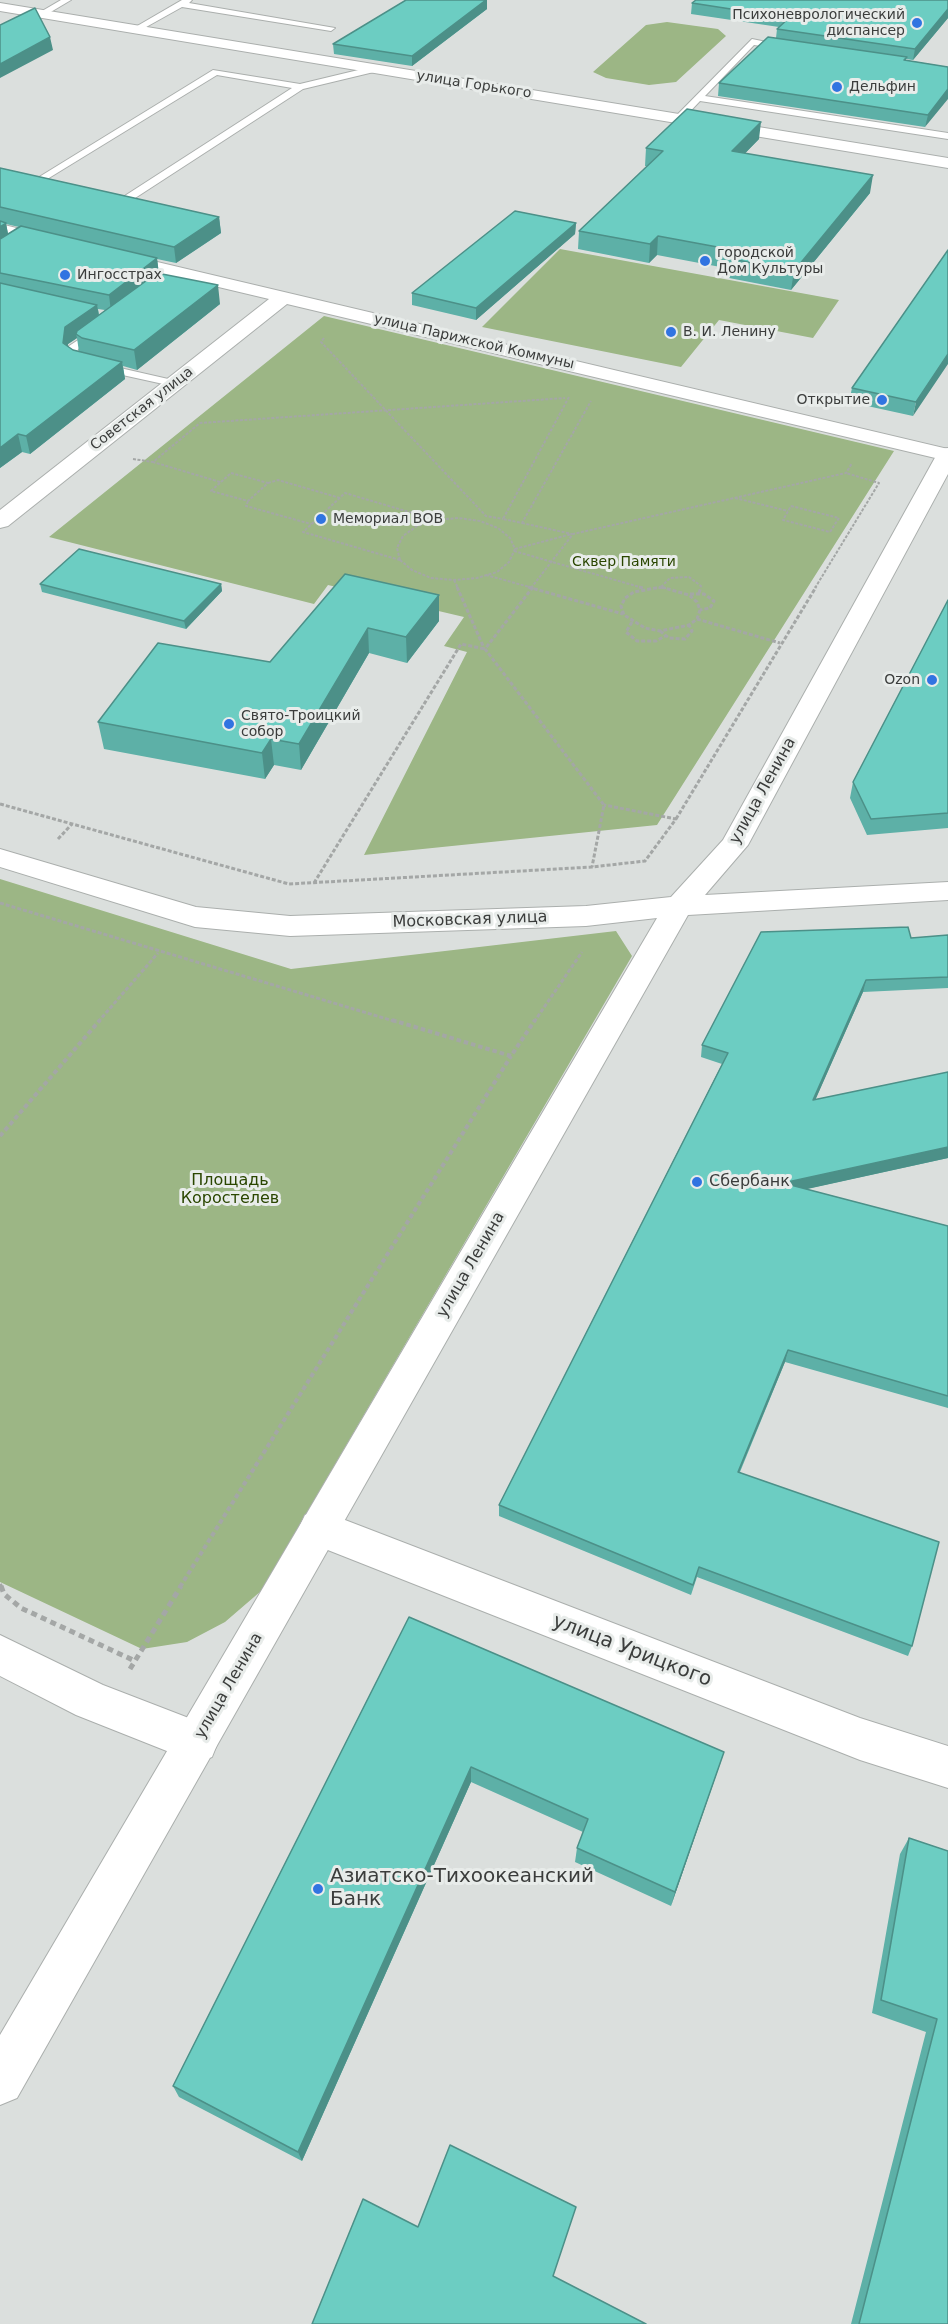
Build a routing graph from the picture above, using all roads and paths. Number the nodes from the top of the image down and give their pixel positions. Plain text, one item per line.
1 (67, 0) edge
2 (184, 2) edge
3 (0, 7) edge
4 (41, 14) junction
5 (331, 28) dead end
6 (136, 29) junction
7 (798, 49) edge
8 (375, 69) junction
9 (300, 87) junction
10 (698, 98) junction
11 (678, 119) junction
12 (948, 136) edge
13 (948, 163) edge
14 (58, 187) edge
15 (92, 194) edge
16 (4, 238) edge
17 (72, 246) edge
18 (96, 252) edge
19 (284, 297) junction
20 (105, 324) edge
21 (327, 335) dead end
22 (173, 384) junction
23 (572, 393) dead end
24 (569, 398) junction
25 (592, 398) dead end
26 (388, 411) junction
27 (948, 455) edge
28 (842, 458) dead end
29 (846, 473) junction
30 (220, 482) junction
31 (268, 483) junction
32 (340, 498) junction
33 (735, 498) junction
34 (248, 501) junction
35 (788, 512) junction
36 (486, 516) junction
37 (503, 519) junction
38 (436, 520) junction
39 (0, 521) edge
40 (480, 521) junction
41 (522, 523) junction
42 (312, 524) junction
43 (573, 534) junction
44 (514, 550) junction
45 (400, 560) junction
46 (552, 561) junction
47 (486, 575) junction
48 (454, 580) junction
49 (661, 587) junction
50 (531, 588) junction
51 (645, 588) junction
52 (699, 593) junction
53 (689, 595) junction
54 (700, 610) junction
55 (623, 614) junction
56 (697, 619) junction
57 (632, 622) junction
58 (689, 625) junction
59 (660, 631) junction
60 (665, 636) junction
61 (780, 643) junction
62 (485, 649) junction
63 (0, 804) edge
64 (604, 805) junction
65 (676, 819) junction
66 (0, 858) edge
67 (592, 867) junction
68 (314, 883) junction
69 (948, 891) edge
70 (0, 903) edge
71 (679, 906) junction
72 (582, 951) dead end
73 (159, 952) junction
74 (511, 1056) junction
75 (0, 1136) edge
76 (319, 1528) junction
77 (0, 1584) edge
78 (0, 1655) edge
79 (135, 1661) junction
80 (107, 1707) junction
81 (197, 1742) junction
82 (948, 1767) edge
83 (0, 2081) edge

1 - 4 lane
2 - 5 lane
2 - 6 lane
3 - 4 street, улица Горького
4 - 6 street, улица Горького
6 - 8 street, улица Горького
7 - 10 lane
8 - 9 lane
8 - 11 street, улица Горького
9 - 14 lane
9 - 15 lane
10 - 11 lane
10 - 12 lane
11 - 13 street, улица Горького
16 - 17 street
18 - 19 street, улица Парижской Коммуны
19 - 22 street, Советская улица
19 - 27 street, улица Парижской Коммуны
20 - 22 lane
21 - 26 path
22 - 39 street, Советская улица
23 - 24 path
24 - 26 path
24 - 37 path
25 - 41 path
26 - 30 path
26 - 36 path
27 - 71 street, улица Ленина
28 - 29 path
29 - 33 path
29 - 61 path
30 - 31 path
30 - 34 path
31 - 32 path
31 - 34 path
32 - 38 path
32 - 42 path
33 - 35 path
33 - 43 path
34 - 42 path
35 - 35 path
36 - 37 path
36 - 40 path
37 - 41 path
38 - 40 path
38 - 45 path
40 - 44 path
41 - 43 path
42 - 45 path
43 - 44 path
43 - 46 path
44 - 46 path
44 - 47 path
45 - 48 path
46 - 50 path
46 - 51 path
47 - 48 path
47 - 50 path
48 - 62 path
49 - 51 path
49 - 52 path
49 - 53 path
50 - 55 path
50 - 62 path
51 - 55 path
52 - 53 path
52 - 54 path
53 - 54 path
54 - 56 path
55 - 57 path
56 - 58 path
56 - 61 path
57 - 59 path
57 - 60 path
58 - 59 path
58 - 60 path
59 - 60 path
61 - 65 path
62 - 64 path
62 - 68 path
63 - 68 path
64 - 65 path
64 - 67 path
65 - 67 path
66 - 71 street, Московская улица
67 - 68 path
69 - 71 street, Московская улица
70 - 73 path
71 - 76 street, улица Ленина
72 - 74 path
73 - 74 path
73 - 75 path
74 - 79 path
76 - 81 street, улица Ленина
76 - 82 street, улица Урицкого
77 - 79 path
78 - 80 street
79 - 80 path
80 - 81 street
81 - 83 street, улица Ленина

